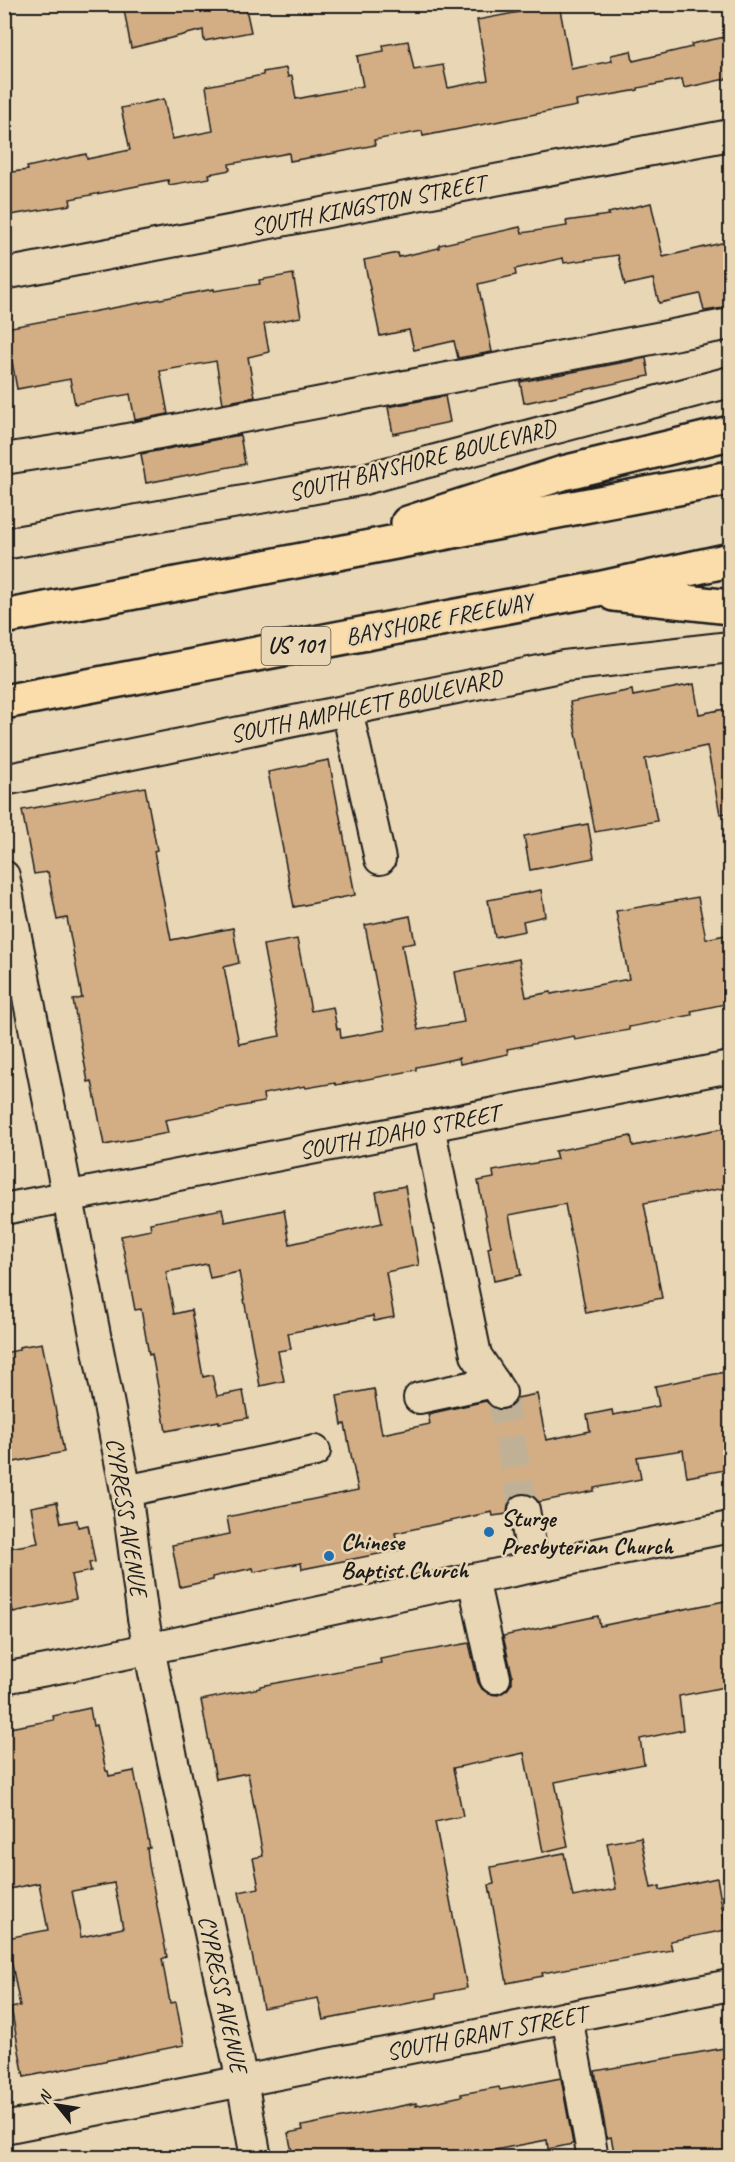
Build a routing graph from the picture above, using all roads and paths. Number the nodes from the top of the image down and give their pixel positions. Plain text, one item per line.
1 (730, 135) edge
2 (4, 274) edge
3 (730, 324) edge
4 (730, 382) edge
5 (730, 433) edge
6 (4, 459) edge
7 (730, 478) edge
8 (4, 544) edge
9 (730, 560) edge
10 (275, 566) junction
11 (588, 591) junction
12 (730, 607) edge
13 (4, 617) edge
14 (730, 647) edge
15 (4, 702) edge
16 (347, 710) junction
17 (4, 780) edge
18 (380, 859) dead end
19 (4, 876) edge
20 (730, 1067) edge
21 (429, 1126) junction
22 (68, 1197) junction
23 (4, 1209) edge
24 (419, 1398) dead end
25 (315, 1451) dead end
26 (126, 1491) junction
27 (524, 1510) tunnel mouth
28 (730, 1527) edge
29 (531, 1567) junction
30 (473, 1579) junction
31 (149, 1649) junction
32 (4, 1678) edge
33 (495, 1678) dead end
34 (730, 1985) edge
35 (567, 2017) junction
36 (242, 2080) junction
37 (4, 2128) edge
38 (256, 2157) edge
39 (594, 2157) edge

1 - 2 street, SOUTH KINGSTON STREET
3 - 6 street
4 - 8 street, SOUTH BAYSHORE BOULEVARD
5 - 10 highway
7 - 10 highway
9 - 11 highway, BAYSHORE FREEWAY / US 101
10 - 13 highway
11 - 12 highway
11 - 15 highway, BAYSHORE FREEWAY / US 101
14 - 16 street, SOUTH AMPHLETT BOULEVARD
16 - 17 street, SOUTH AMPHLETT BOULEVARD
16 - 18 street
19 - 22 street, CYPRESS AVENUE
20 - 21 street, SOUTH IDAHO STREET
21 - 22 street, SOUTH IDAHO STREET
21 - 24 street
22 - 23 street, SOUTH IDAHO STREET
22 - 26 street, CYPRESS AVENUE
25 - 26 street
26 - 31 street, CYPRESS AVENUE
27 - 29 street
28 - 29 street
29 - 30 street
30 - 31 street
30 - 33 street
31 - 32 street
31 - 36 street, CYPRESS AVENUE
34 - 35 street, SOUTH GRANT STREET
35 - 36 street, SOUTH GRANT STREET
35 - 39 street
36 - 37 street, SOUTH GRANT STREET
36 - 38 street, CYPRESS AVENUE

